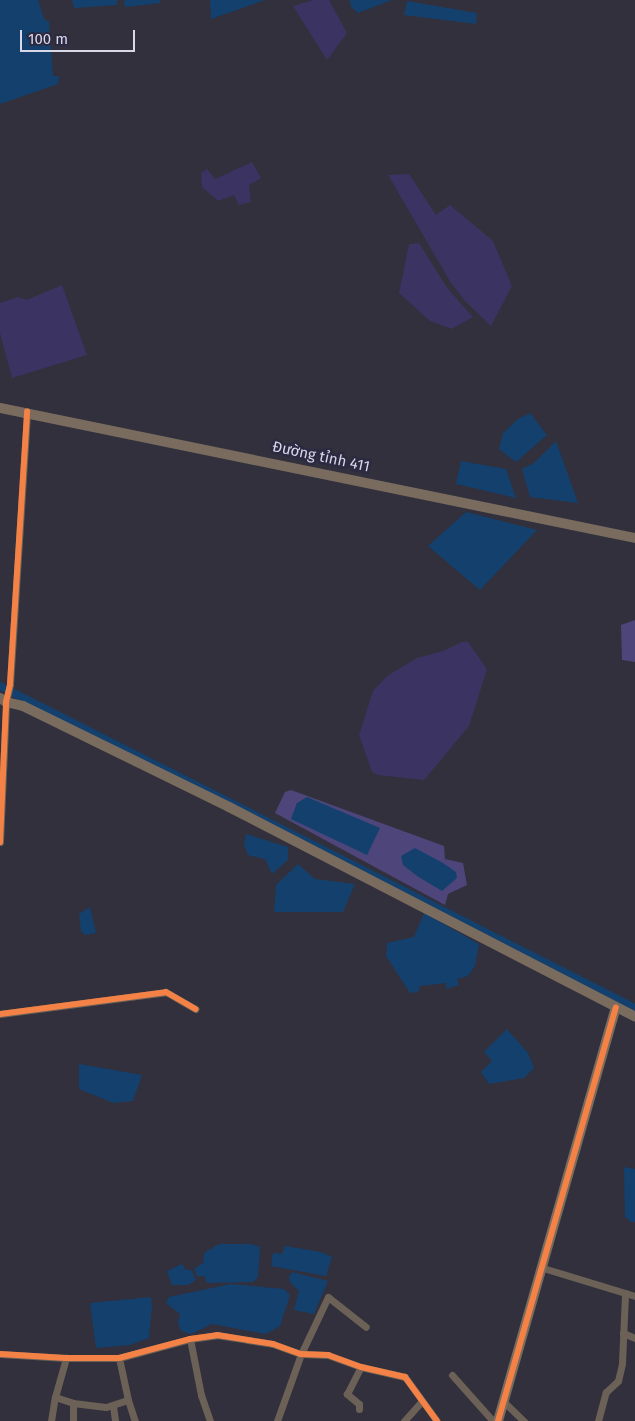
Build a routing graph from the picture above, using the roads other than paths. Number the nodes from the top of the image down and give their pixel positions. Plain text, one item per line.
1 (0, 408) edge
2 (27, 412) junction
3 (635, 538) edge
4 (4, 700) edge
5 (0, 842) edge
6 (616, 1008) junction
7 (196, 1009) dead end
8 (0, 1014) edge
9 (635, 1017) edge
10 (543, 1268) junction
11 (625, 1293) junction
12 (635, 1296) edge
13 (366, 1327) dead end
14 (623, 1333) junction
15 (635, 1338) edge
16 (190, 1339) junction
17 (0, 1354) edge
18 (301, 1354) junction
19 (66, 1358) junction
20 (119, 1358) junction
21 (361, 1367) junction
22 (452, 1375) dead end
23 (55, 1397) junction
24 (128, 1400) junction
25 (422, 1401) junction
26 (504, 1402) junction
27 (73, 1403) junction
28 (114, 1406) junction
29 (359, 1409) dead end
30 (51, 1421) edge
31 (74, 1421) edge
32 (115, 1421) edge
33 (135, 1421) edge
34 (210, 1421) edge
35 (277, 1421) edge
36 (404, 1421) edge
37 (437, 1421) edge
38 (494, 1421) edge
39 (498, 1421) edge
40 (524, 1421) edge
41 (598, 1421) edge

1 - 2 main road, Đường tỉnh 411
2 - 3 main road, Đường tỉnh 411
2 - 4 street
4 - 5 street
4 - 6 main road
6 - 9 main road
6 - 10 main road
7 - 8 street
10 - 11 street
10 - 26 main road
11 - 12 street
11 - 14 street
13 - 18 street
14 - 15 street
14 - 41 street
16 - 18 street
16 - 20 street
16 - 34 street
17 - 19 street
18 - 21 street
18 - 35 street
19 - 20 street
19 - 23 street
20 - 24 street
21 - 25 street
21 - 29 street
22 - 38 street
23 - 27 street
23 - 30 street
24 - 28 street
24 - 33 street
25 - 36 street
25 - 37 street
26 - 39 main road
26 - 40 street
27 - 28 street
27 - 31 street
28 - 32 street

